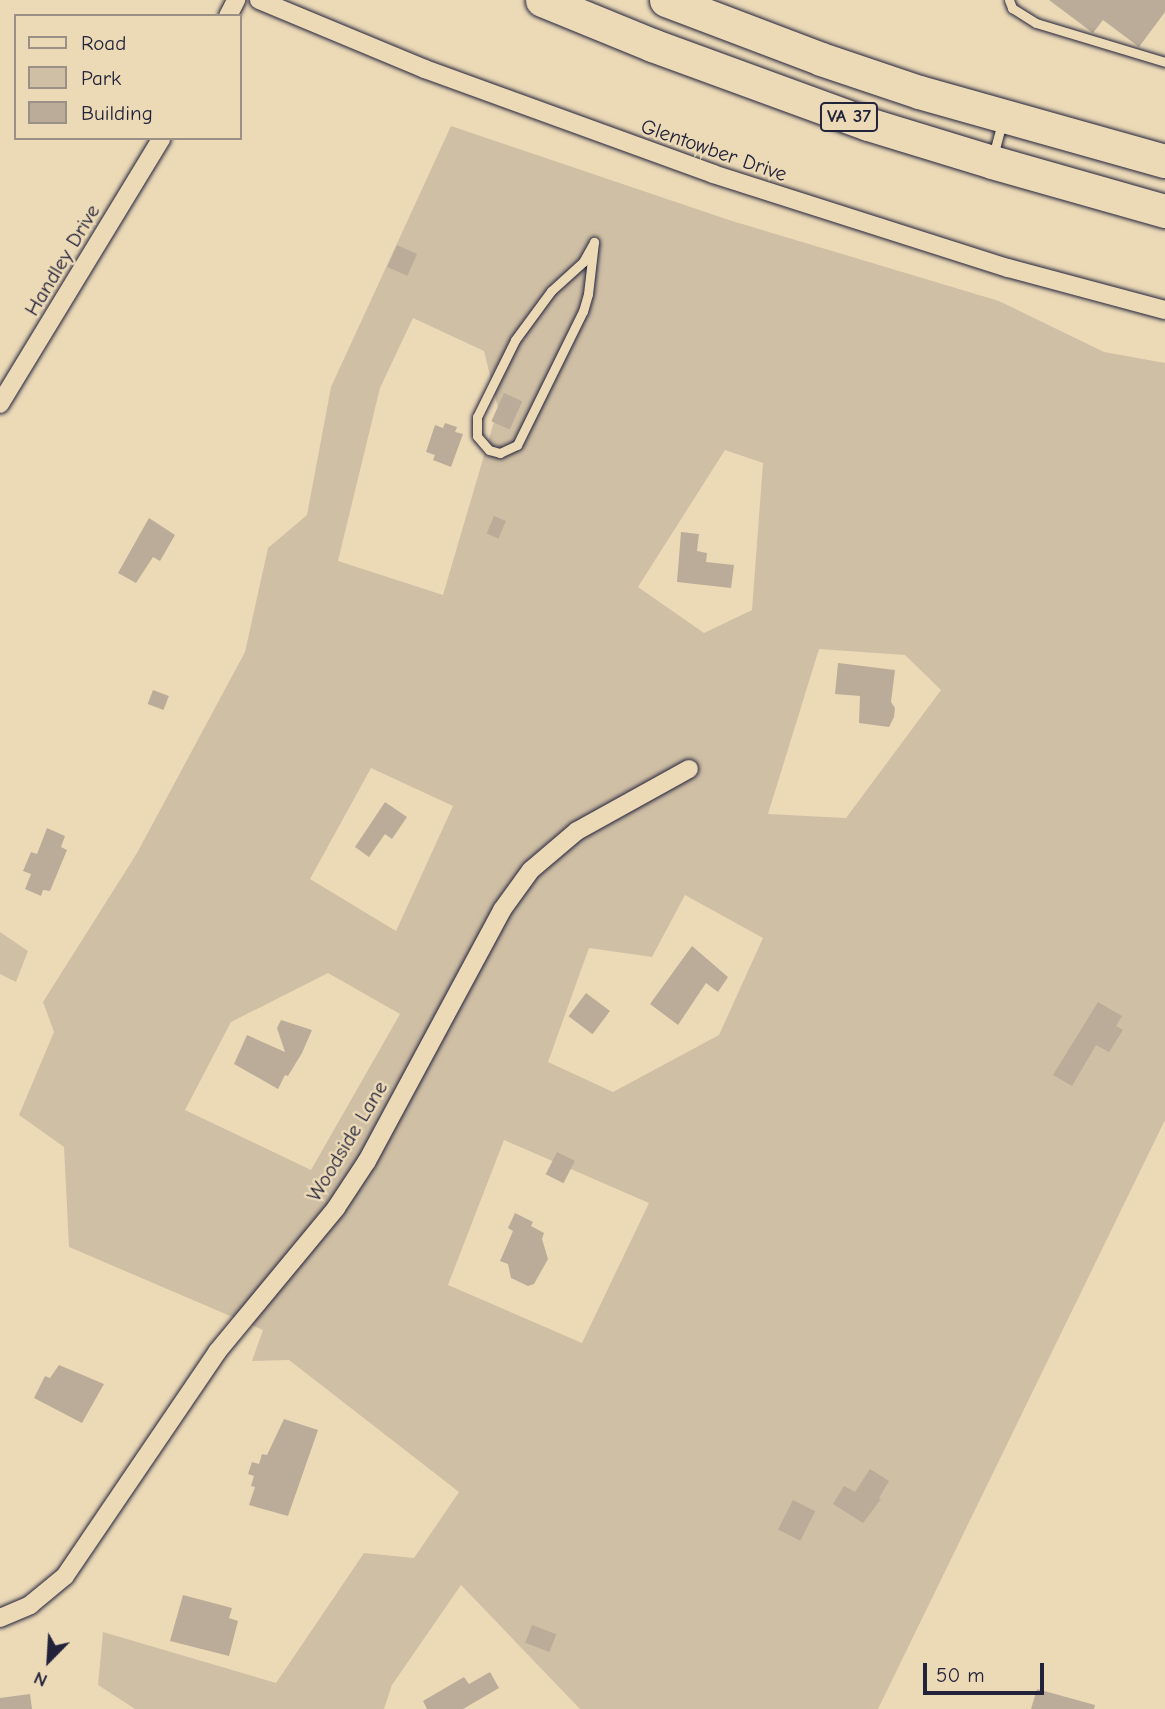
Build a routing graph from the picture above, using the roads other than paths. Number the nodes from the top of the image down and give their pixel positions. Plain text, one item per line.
1 (259, 0) edge
2 (542, 0) edge
3 (666, 0) edge
4 (1009, 0) edge
5 (1165, 62) edge
6 (1004, 118) junction
7 (161, 140) edge
8 (1165, 161) edge
9 (992, 162) junction
10 (1165, 211) edge
11 (591, 250) joint
12 (1165, 310) edge
13 (0, 404) edge
14 (689, 769) dead end
15 (0, 1618) edge

1 - 12 street, Glentowber Drive
2 - 9 highway, VA 37
3 - 6 highway, VA 37
4 - 5 lane
6 - 8 highway, VA 37
6 - 9 lane
7 - 13 street, Handley Drive
9 - 10 highway, VA 37
11 - 11 lane
14 - 15 street, Woodside Lane

